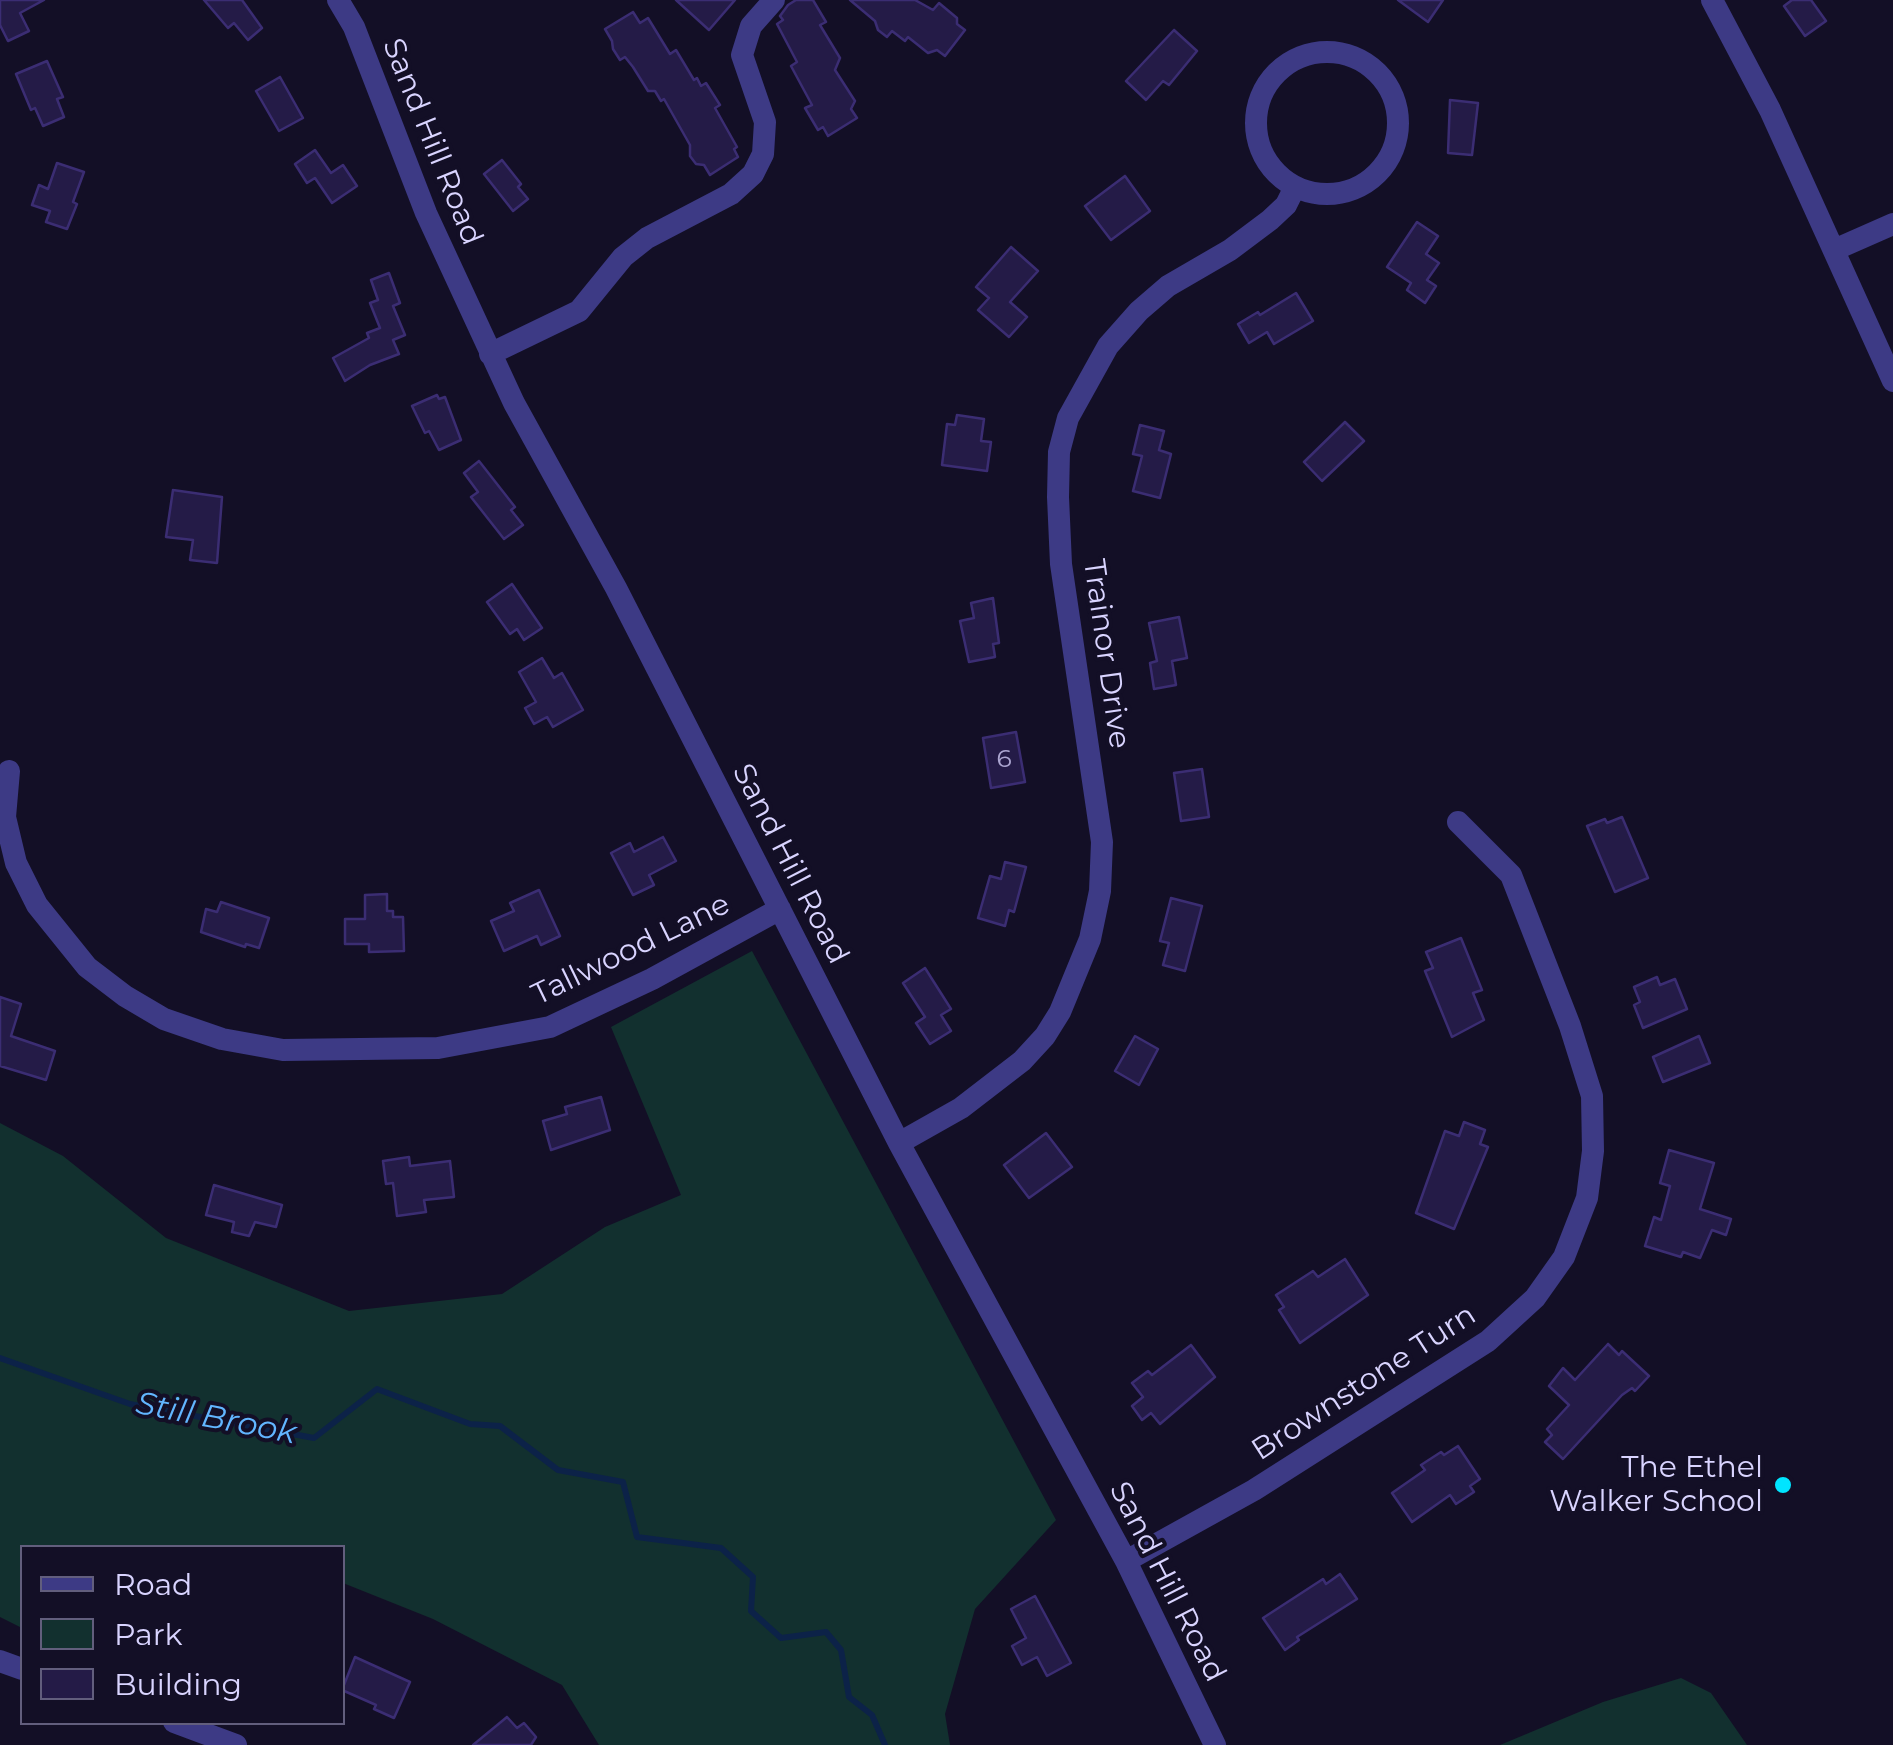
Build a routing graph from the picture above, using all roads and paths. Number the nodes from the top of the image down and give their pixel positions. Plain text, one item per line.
1 (338, 0) edge
2 (774, 0) edge
3 (1712, 0) edge
4 (1295, 187) junction
5 (1893, 224) edge
6 (1834, 250) junction
7 (490, 354) junction
8 (1893, 381) edge
9 (9, 771) dead end
10 (1458, 822) dead end
11 (780, 908) junction
12 (898, 1143) junction
13 (1126, 1561) junction
14 (182, 1725) edge
15 (236, 1745) edge
16 (1214, 1745) edge

1 - 7 street, Sand Hill Road
2 - 7 street
3 - 6 street
4 - 4 street
4 - 12 street, Trainor Drive
5 - 6 street
6 - 8 street
7 - 11 street, Sand Hill Road
9 - 11 street, Tallwood Lane
10 - 13 street, Brownstone Turn
11 - 12 street, Sand Hill Road
12 - 13 street, Sand Hill Road
13 - 16 street, Sand Hill Road
14 - 15 street

